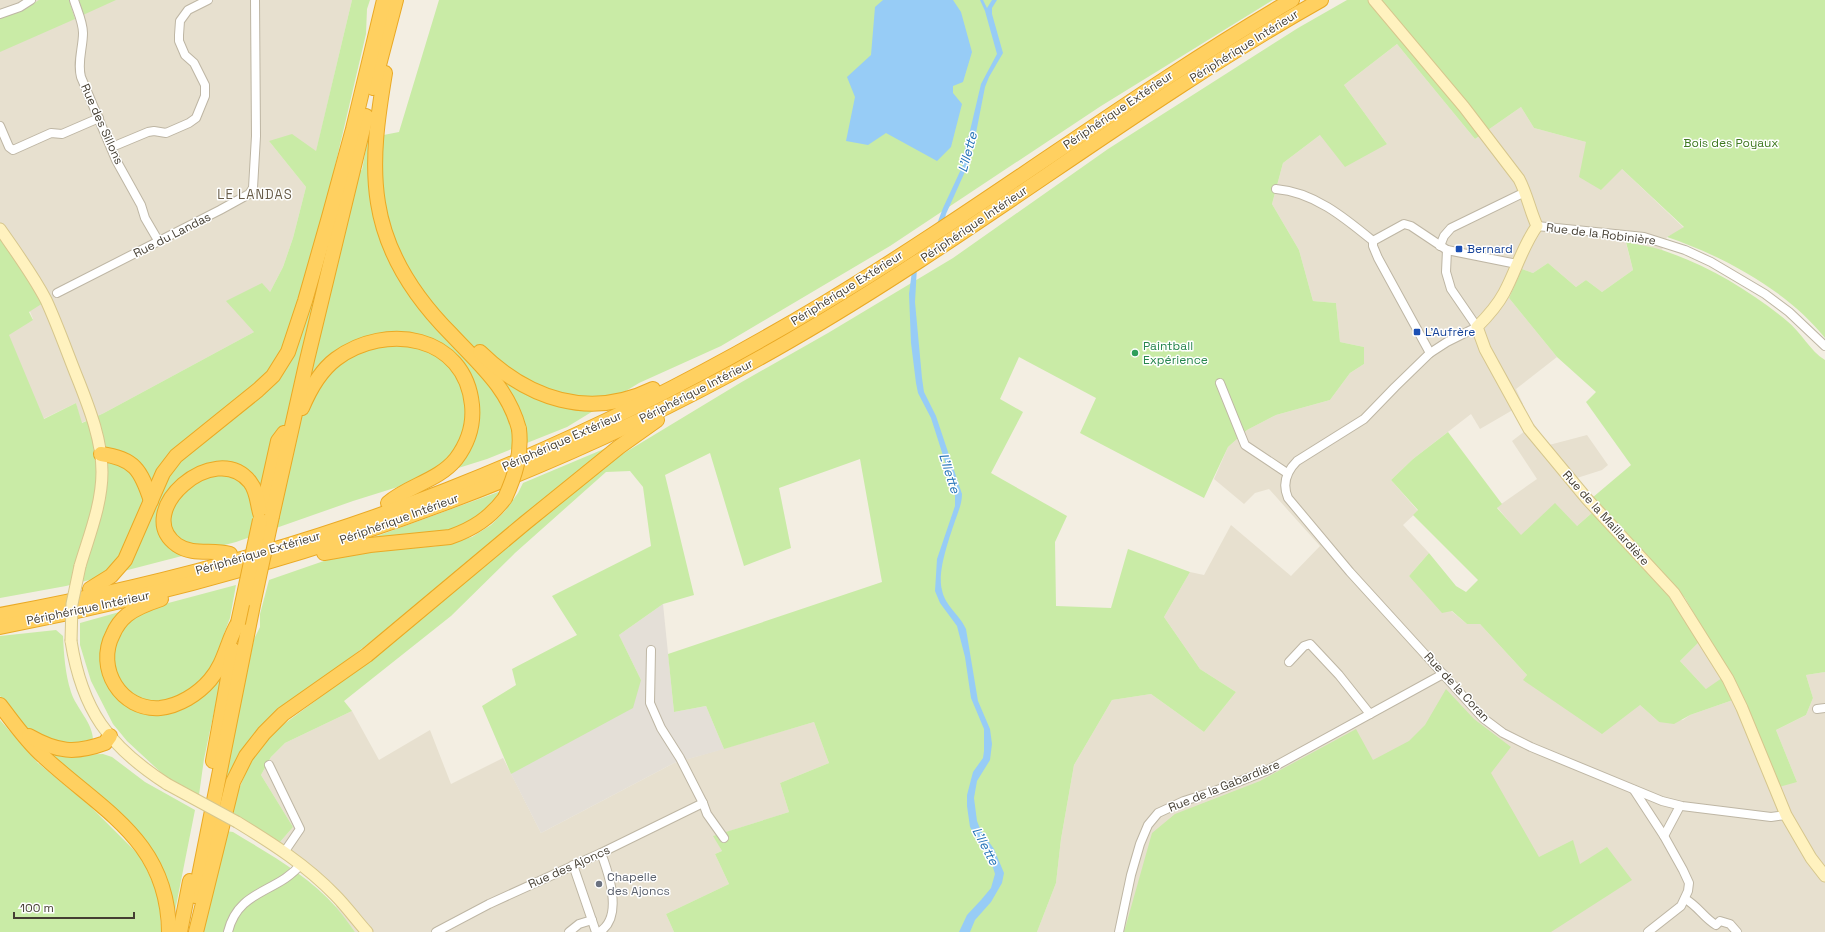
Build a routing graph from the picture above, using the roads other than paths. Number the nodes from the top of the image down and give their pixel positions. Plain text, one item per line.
1 (31, 0) edge
2 (74, 0) edge
3 (208, 0) edge
4 (255, 0) edge
5 (384, 0) edge
6 (396, 0) edge
7 (1292, 0) edge
8 (1321, 0) edge
9 (1374, 0) edge
10 (0, 14) edge
11 (388, 33) junction
12 (100, 118) junction
13 (0, 126) edge
14 (112, 148) junction
15 (342, 190) junction
16 (1276, 190) dead end
17 (1525, 192) junction
18 (335, 217) junction
19 (1538, 226) junction
20 (0, 229) edge
21 (1374, 241) junction
22 (159, 242) junction
23 (1440, 246) junction
24 (1447, 250) junction
25 (1517, 264) junction
26 (57, 293) dead end
27 (425, 304) junction
28 (1477, 327) junction
29 (1825, 346) edge
30 (1430, 353) junction
31 (723, 377) junction
32 (690, 379) junction
33 (1220, 383) dead end
34 (286, 439) junction
35 (100, 454) junction
36 (1287, 473) junction
37 (478, 478) junction
38 (151, 501) junction
39 (388, 503) junction
40 (265, 518) junction
41 (309, 550) junction
42 (230, 554) junction
43 (90, 589) junction
44 (169, 590) junction
45 (251, 602) junction
46 (22, 611) junction
47 (0, 615) edge
48 (238, 623) junction
49 (0, 627) edge
50 (651, 650) dead end
51 (1288, 662) dead end
52 (1443, 674) junction
53 (0, 705) edge
54 (1370, 714) junction
55 (20, 731) junction
56 (110, 736) junction
57 (212, 765) junction
58 (269, 765) dead end
59 (1634, 790) junction
60 (703, 803) junction
61 (1680, 806) junction
62 (1786, 815) junction
63 (1664, 836) junction
64 (724, 838) dead end
65 (285, 851) junction
66 (601, 853) junction
67 (301, 864) junction
68 (573, 865) junction
69 (1825, 876) edge
70 (1685, 900) junction
71 (592, 920) junction
72 (168, 932) edge
73 (180, 932) edge
74 (189, 932) edge
75 (196, 932) edge
76 (228, 932) edge
77 (368, 932) edge
78 (436, 932) edge
79 (569, 932) edge
80 (597, 932) edge
81 (1119, 932) edge
82 (1648, 932) edge
83 (1737, 932) edge

1 - 10 street
2 - 12 street, Rue des Sillons
3 - 14 street
4 - 22 street, Rue du Landas
5 - 15 highway
6 - 11 highway
7 - 32 highway, Périphérique Extérieur
8 - 31 highway, Périphérique Intérieur
9 - 17 street
11 - 15 highway
11 - 27 highway
12 - 13 street
12 - 14 street, Rue des Sillons
14 - 22 street, Rue des Sillons
15 - 18 highway
16 - 21 street
17 - 19 street
17 - 23 street
18 - 34 highway
18 - 38 highway
19 - 25 street
19 - 29 street, Rue de la Robinière
20 - 35 street
21 - 23 street
21 - 30 street
22 - 26 street, Rue du Landas
23 - 24 street
24 - 25 street
24 - 28 street
25 - 28 street
27 - 32 highway
27 - 41 highway, bridge
28 - 30 street
28 - 62 street, Rue de la Maillardière
30 - 36 street
31 - 41 highway, Périphérique Intérieur
31 - 75 highway
32 - 37 highway, Périphérique Extérieur
33 - 36 street
34 - 39 highway
34 - 40 highway
35 - 38 highway
35 - 56 street, bridge
36 - 52 street, Rue de la Coran
37 - 39 highway
37 - 46 highway, Périphérique Extérieur
38 - 43 highway
39 - 42 highway
40 - 42 highway
40 - 45 highway, bridge
40 - 48 highway, bridge
41 - 44 highway, Périphérique Intérieur
42 - 43 highway
43 - 46 highway
44 - 48 highway
44 - 49 highway, Périphérique Intérieur
45 - 57 highway
45 - 74 highway
46 - 47 highway, Périphérique Extérieur
48 - 57 highway
50 - 60 street
51 - 54 street
52 - 54 street, Rue de la Gabardière
52 - 59 street, Rue de la Coran
53 - 55 highway
54 - 81 street, Rue de la Gabardière
55 - 56 highway
55 - 72 highway
56 - 65 street, bridge
57 - 73 highway
58 - 65 street
59 - 61 street, Rue de la Coran
59 - 63 street
60 - 64 street
60 - 66 street, Rue des Ajoncs
61 - 62 street, Rue de la Coran
61 - 63 street
62 - 69 street, Rue de la Maillardière
63 - 70 street
65 - 67 street
66 - 68 street, Rue des Ajoncs
66 - 80 street
67 - 76 street
67 - 77 street
68 - 71 street
68 - 78 street, Rue des Ajoncs
70 - 82 street
70 - 83 street
71 - 79 street
71 - 80 street

